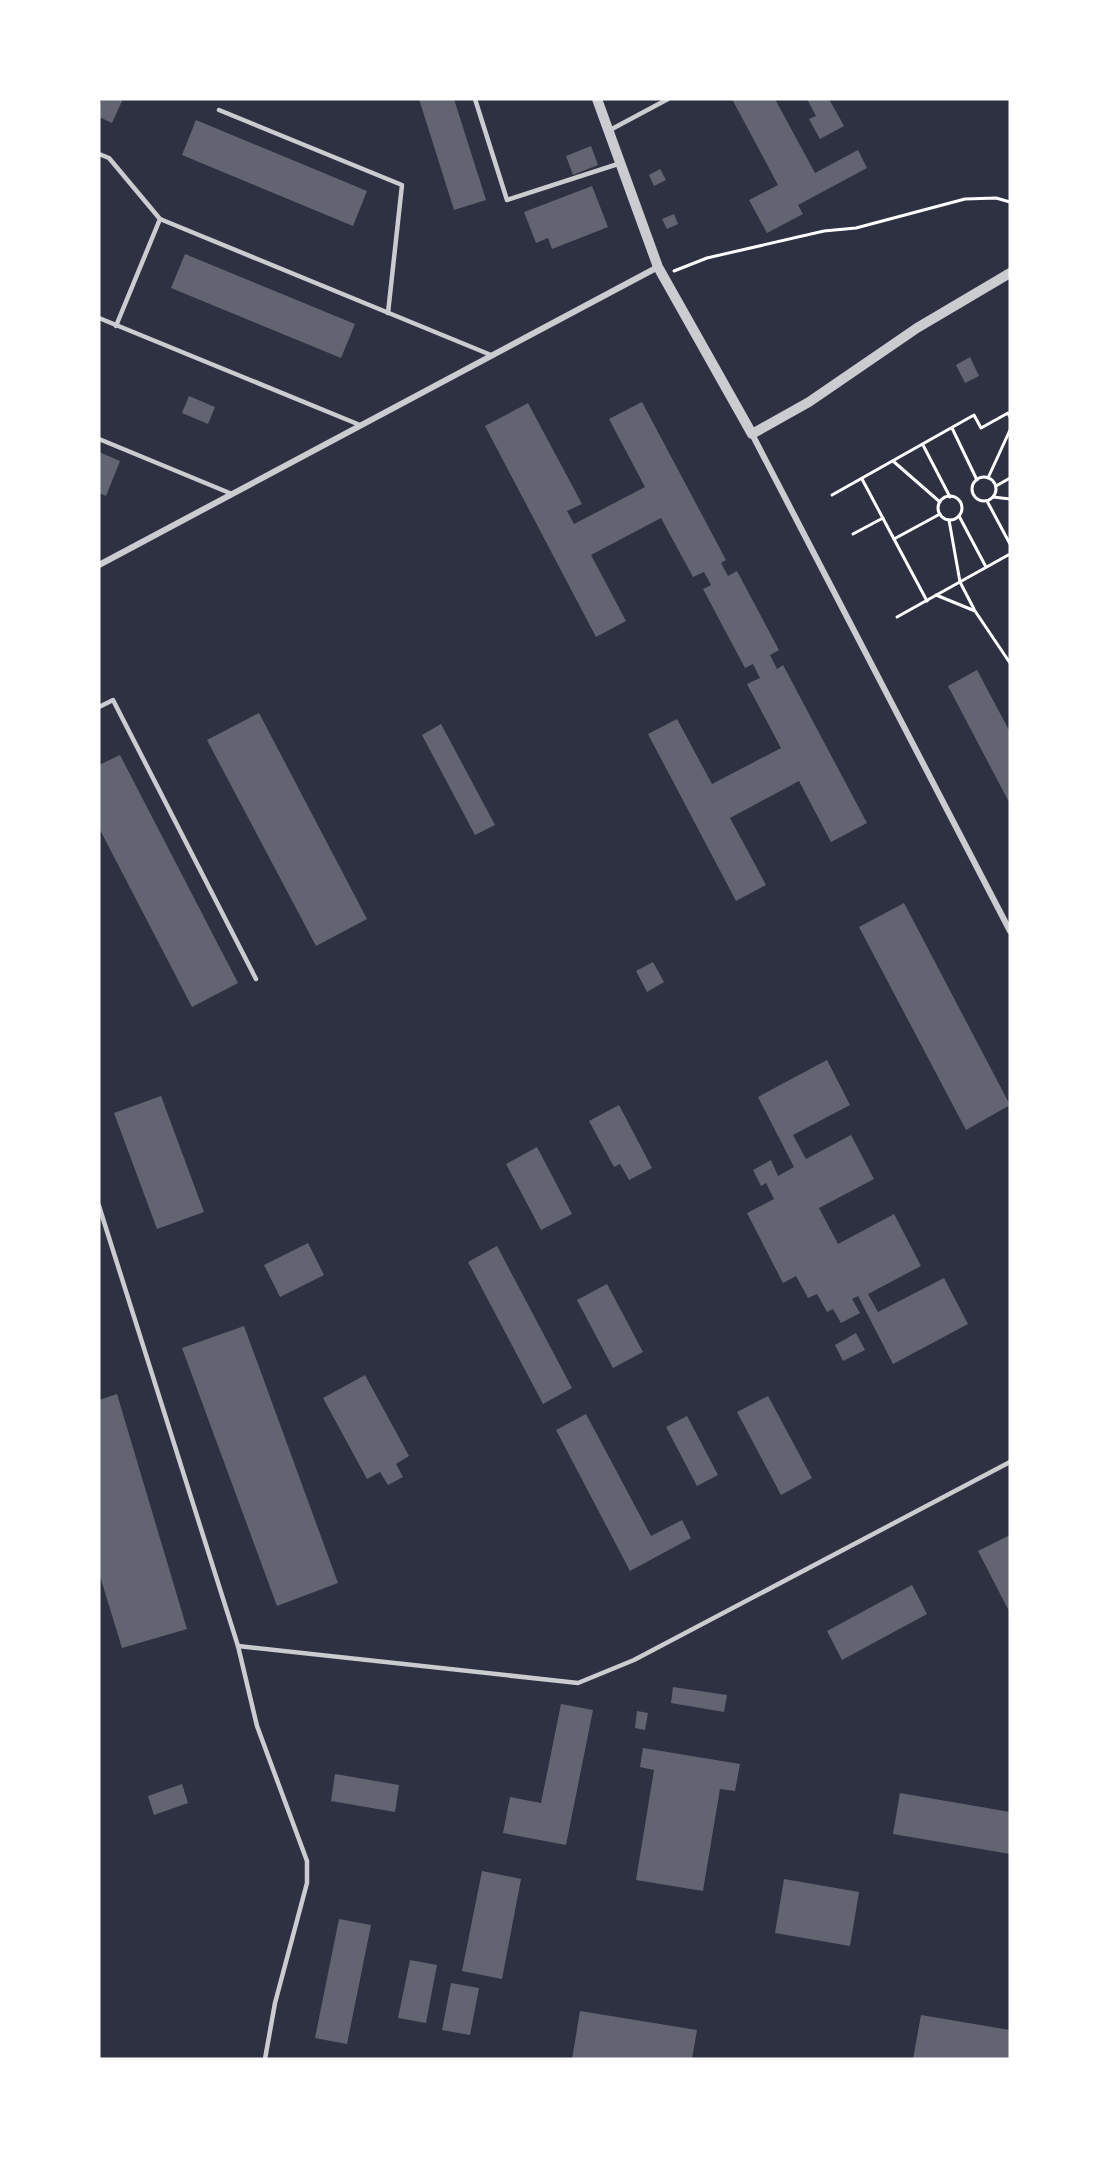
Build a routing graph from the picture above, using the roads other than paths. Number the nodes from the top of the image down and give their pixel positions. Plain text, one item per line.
1 (475, 99) edge
2 (597, 99) edge
3 (668, 99) edge
4 (219, 110) dead end
5 (609, 130) junction
6 (99, 154) edge
7 (621, 163) junction
8 (160, 219) junction
9 (660, 271) junction
10 (1010, 273) edge
11 (388, 313) junction
12 (99, 318) edge
13 (116, 326) junction
14 (491, 355) junction
15 (360, 426) junction
16 (752, 434) junction
17 (99, 439) edge
18 (232, 494) junction
19 (99, 565) edge
20 (99, 707) edge
21 (1010, 931) edge
22 (256, 978) dead end
23 (99, 1206) edge
24 (1010, 1462) edge
25 (238, 1646) junction
26 (265, 2059) edge

1 - 7 lane
2 - 5 street
3 - 5 lane
4 - 11 lane
5 - 7 street
6 - 8 lane
7 - 9 street
8 - 11 lane
8 - 13 lane
9 - 14 street
9 - 16 street
10 - 16 street
11 - 14 lane
12 - 13 lane
13 - 15 lane
14 - 15 street
15 - 18 street
16 - 21 street
17 - 18 lane
18 - 19 street
20 - 22 lane
23 - 25 lane
24 - 25 lane
25 - 26 lane

